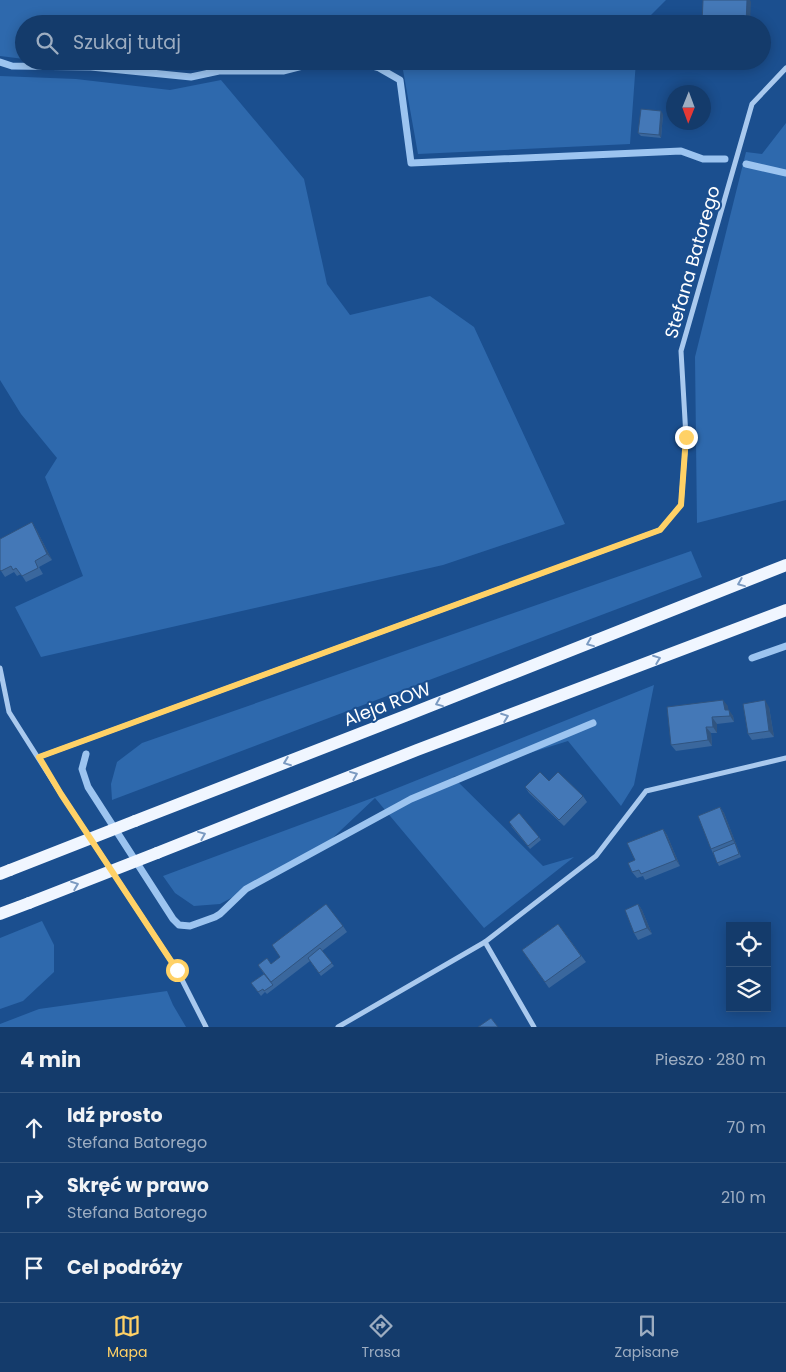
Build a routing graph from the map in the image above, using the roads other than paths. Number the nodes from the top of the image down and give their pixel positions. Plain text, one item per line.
1 (786, 68) edge
2 (786, 565) edge
3 (786, 610) edge
4 (0, 668) edge
5 (39, 757) junction
6 (786, 758) edge
7 (5, 872) edge
8 (0, 914) edge
9 (485, 942) junction
10 (206, 1027) edge
11 (338, 1027) edge
12 (534, 1027) edge

1 - 5 street, Stefana Batorego
2 -> 7 main road, Aleja ROW, bridge
8 -> 3 main road, bridge
4 - 5 street
5 - 10 street
6 - 9 street
9 - 11 street
9 - 12 street

